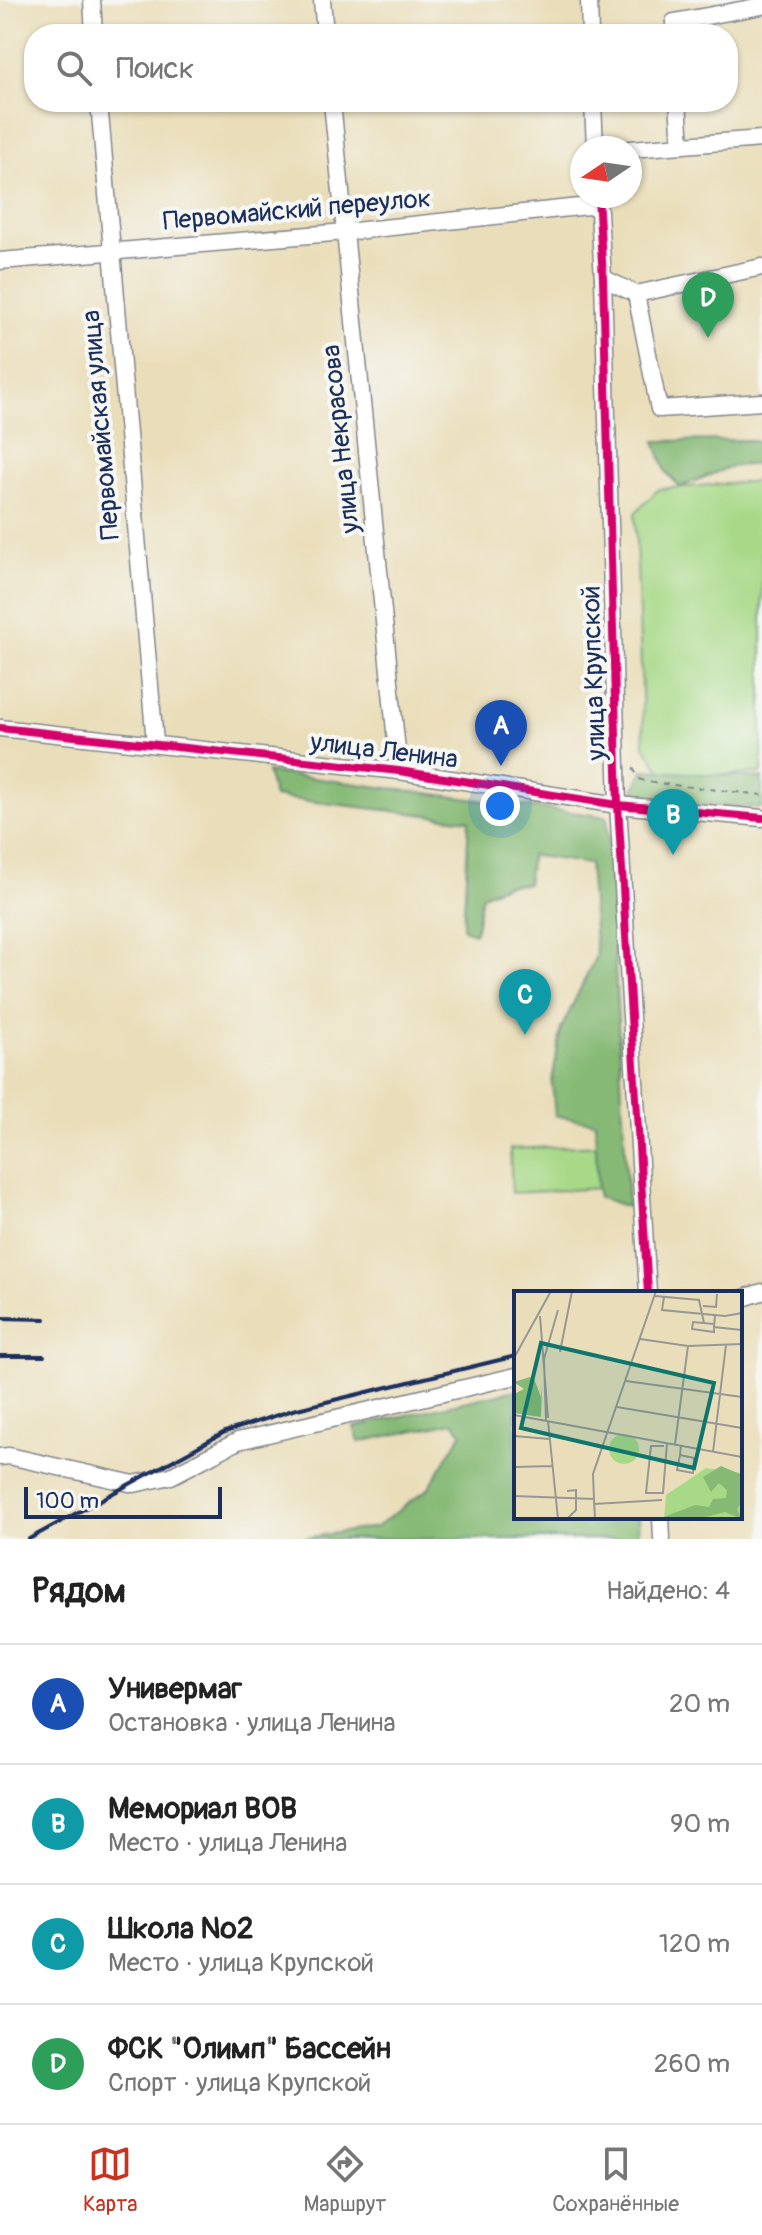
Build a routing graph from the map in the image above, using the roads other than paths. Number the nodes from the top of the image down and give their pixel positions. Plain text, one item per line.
1 (92, 0) edge
2 (322, 0) edge
3 (589, 0) edge
4 (762, 6) edge
5 (93, 24) edge
6 (324, 24) edge
7 (590, 24) edge
8 (674, 24) edge
9 (100, 112) edge
10 (333, 112) edge
11 (593, 112) edge
12 (679, 112) edge
13 (594, 136) edge
14 (762, 139) edge
15 (681, 145) junction
16 (642, 148) edge
17 (570, 204) edge
18 (599, 208) edge
19 (345, 232) junction
20 (109, 249) junction
21 (0, 261) edge
22 (762, 267) edge
23 (603, 278) junction
24 (636, 294) junction
25 (762, 402) edge
26 (0, 728) edge
27 (155, 743) junction
28 (399, 771) junction
29 (618, 805) junction
30 (762, 818) edge
31 (648, 1291) edge
32 (762, 1292) edge
33 (742, 1298) edge
34 (514, 1376) edge
35 (0, 1457) edge

1 - 5 street
2 - 6 street
3 - 7 street
4 - 8 street
9 - 20 street, Первомайская улица
10 - 19 street, улица Некрасова
11 - 13 street
12 - 15 street
14 - 15 street
15 - 16 street
17 - 19 street, Первомайский переулок
18 - 23 street, улица Крупской
19 - 20 street, Первомайский переулок
19 - 28 street, улица Некрасова
20 - 21 street, Первомайский переулок
20 - 27 street, Первомайская улица
22 - 24 street
23 - 24 street
23 - 29 street, улица Крупской
24 - 25 street
26 - 27 street, улица Ленина
27 - 28 street, улица Ленина
28 - 29 street, улица Ленина
29 - 30 street, улица Ленина
29 - 31 street, улица Крупской
32 - 33 street
34 - 35 street

